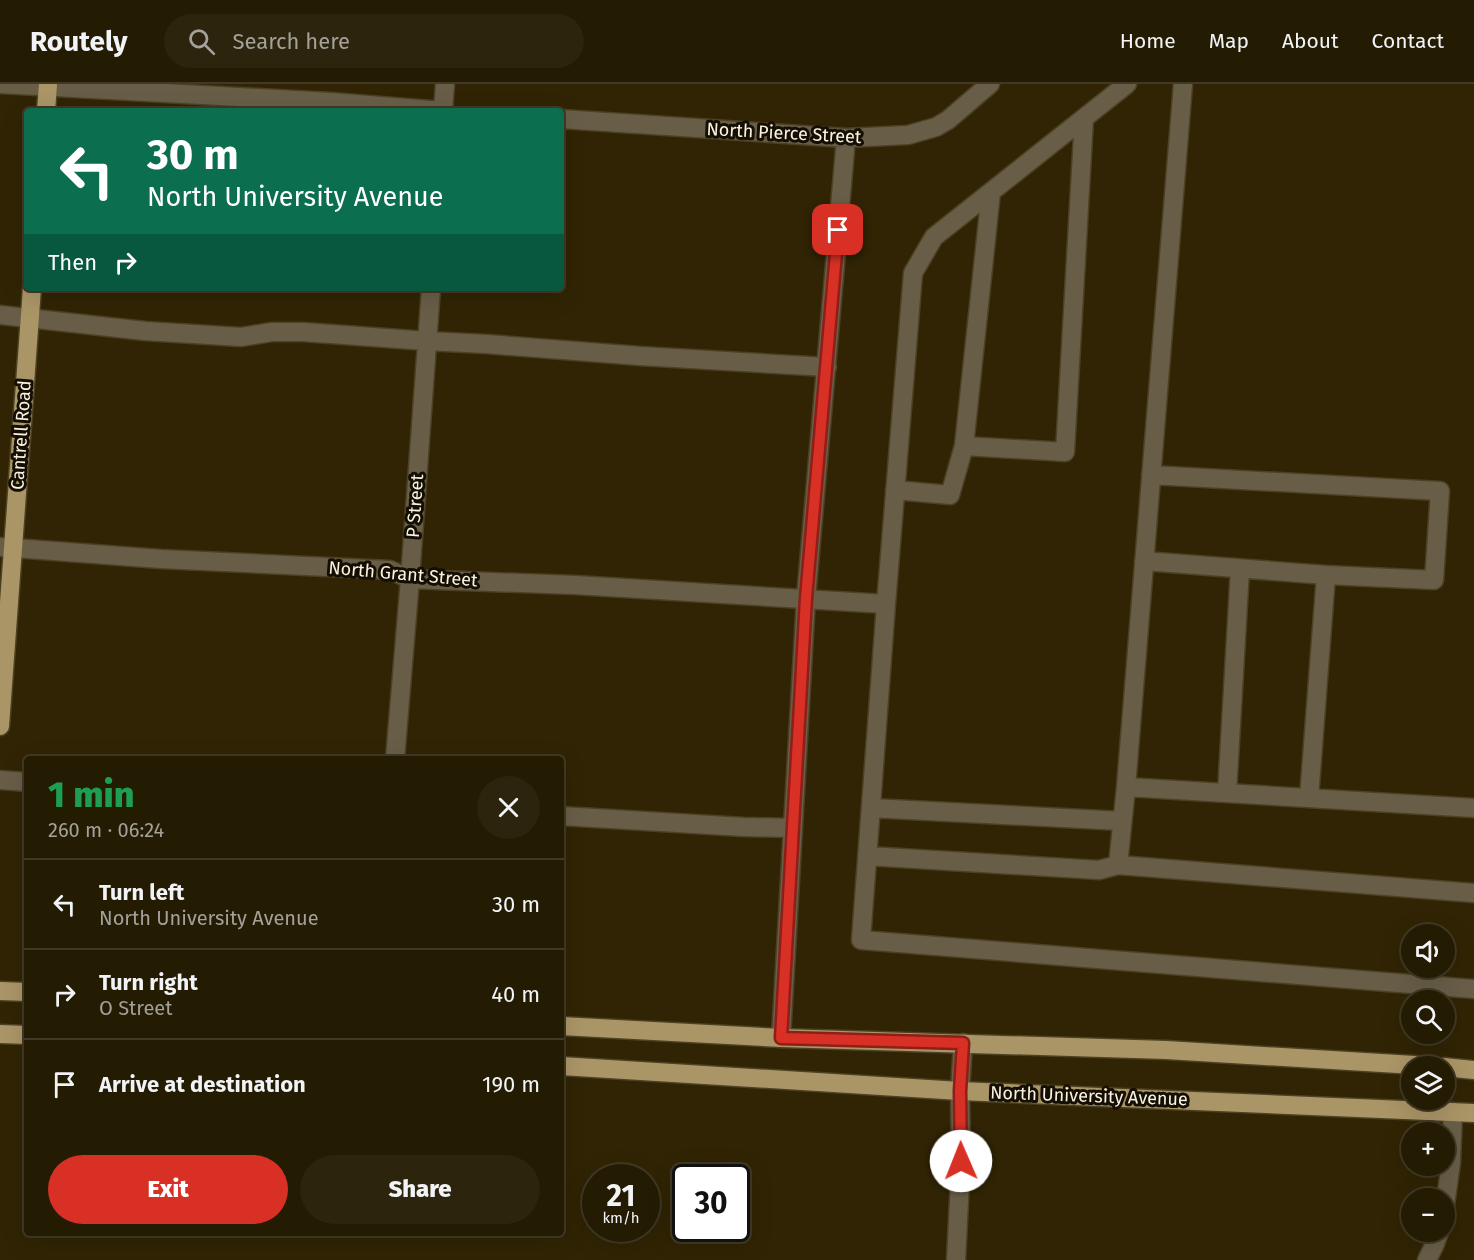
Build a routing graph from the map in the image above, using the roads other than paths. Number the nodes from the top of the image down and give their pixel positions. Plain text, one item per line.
1 (0, 84) edge
2 (445, 84) edge
3 (990, 84) edge
4 (1127, 84) edge
5 (1184, 84) edge
6 (48, 86) edge
7 (46, 108) edge
8 (406, 108) edge
9 (443, 108) edge
10 (1084, 118) junction
11 (564, 119) edge
12 (846, 138) junction
13 (991, 192) junction
14 (32, 291) edge
15 (431, 291) edge
16 (0, 315) edge
17 (29, 317) junction
18 (427, 342) junction
19 (827, 367) junction
20 (964, 446) junction
21 (1151, 475) junction
22 (895, 490) junction
23 (7, 548) edge
24 (1144, 561) junction
25 (1240, 569) junction
26 (1326, 575) junction
27 (410, 579) junction
28 (806, 598) junction
29 (886, 604) junction
30 (0, 726) edge
31 (396, 756) edge
32 (0, 780) edge
33 (24, 782) edge
34 (1126, 787) junction
35 (1227, 793) junction
36 (1310, 798) junction
37 (871, 808) junction
38 (1474, 808) edge
39 (564, 816) edge
40 (1122, 821) junction
41 (793, 828) junction
42 (867, 856) junction
43 (1118, 865) junction
44 (1474, 894) edge
45 (1474, 989) edge
46 (0, 991) edge
47 (24, 992) edge
48 (564, 1026) edge
49 (0, 1034) edge
50 (24, 1035) edge
51 (781, 1038) junction
52 (963, 1043) junction
53 (1474, 1060) edge
54 (1401, 1064) edge
55 (564, 1065) edge
56 (1458, 1068) edge
57 (960, 1091) junction
58 (1453, 1112) junction
59 (1474, 1113) edge
60 (1447, 1188) edge
61 (1436, 1242) edge
62 (956, 1260) edge
63 (1427, 1260) edge

1 - 6 street
2 - 9 street
3 - 12 street, North Pierce Street
4 - 10 street
5 - 21 street
6 - 7 main road
6 - 8 street
10 - 13 street
10 - 20 street
11 - 12 street, North Pierce Street
12 - 19 street
13 - 20 street
13 - 22 street
14 - 17 main road, Cantrell Road
15 - 18 street, P Street
16 - 17 street
17 - 18 street
17 - 23 main road, Cantrell Road
18 - 19 street
18 - 27 street, P Street
19 - 28 street
20 - 22 street
21 - 24 street
21 - 26 street
22 - 29 street
23 - 27 street, North Grant Street
23 - 30 main road, Cantrell Road
24 - 25 street
24 - 34 street
25 - 26 street
25 - 35 street
26 - 36 street
27 - 28 street, North Grant Street
27 - 31 street, P Street
28 - 29 street, North Grant Street
28 - 41 street
29 - 37 street
32 - 33 street
34 - 35 street
34 - 40 street
35 - 36 street
36 - 38 street
37 - 40 street
37 - 42 street
39 - 41 street
40 - 43 street
41 - 51 street
42 - 43 street
42 - 45 street
43 - 44 street
46 - 47 main road
48 - 51 main road
49 - 50 main road
51 - 52 main road
52 - 54 main road
52 - 57 street
53 - 56 street
55 - 57 main road, North University Avenue
57 - 58 main road, North University Avenue
57 - 62 street
58 - 59 main road, North University Avenue
58 - 60 street
61 - 63 street

